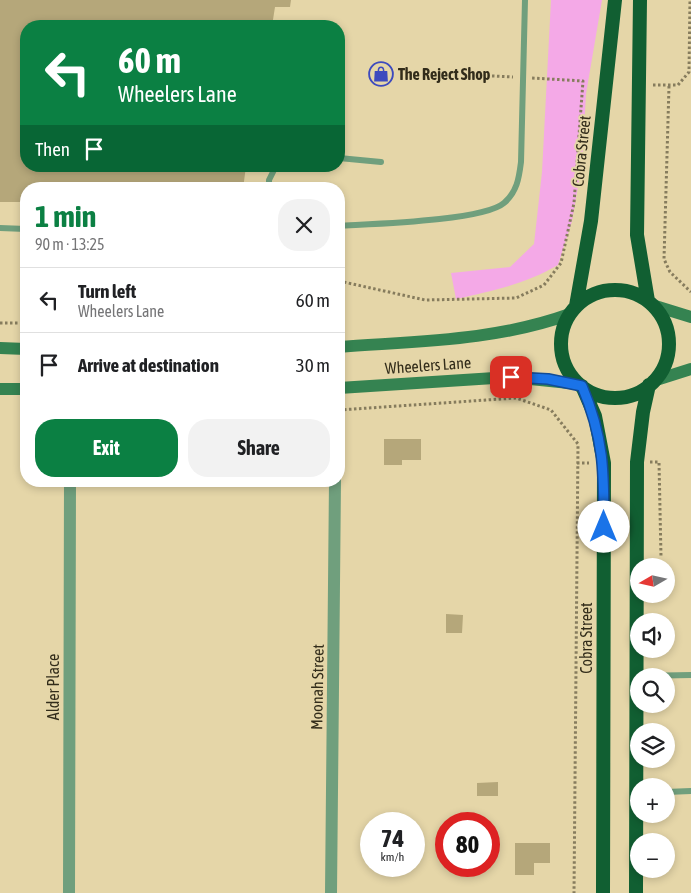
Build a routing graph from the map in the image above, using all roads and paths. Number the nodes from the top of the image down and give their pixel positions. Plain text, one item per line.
1 (525, 0) edge
2 (615, 0) edge
3 (640, 0) edge
4 (690, 0) edge
5 (639, 84) junction
6 (669, 86) junction
7 (345, 159) edge
8 (381, 162) dead end
9 (345, 225) edge
10 (0, 228) edge
11 (20, 229) edge
12 (691, 292) edge
13 (650, 303) junction
14 (573, 310) junction
15 (691, 317) edge
16 (0, 323) edge
17 (20, 323) edge
18 (345, 346) edge
19 (0, 348) edge
20 (20, 348) edge
21 (691, 369) edge
22 (651, 383) junction
23 (580, 385) junction
24 (345, 388) edge
25 (0, 389) edge
26 (20, 389) edge
27 (345, 410) edge
28 (637, 462) junction
29 (70, 487) edge
30 (335, 487) edge
31 (661, 557) dead end
32 (638, 668) edge
33 (675, 675) edge
34 (691, 675) edge
35 (638, 713) edge
36 (638, 778) edge
37 (691, 791) edge
38 (675, 792) edge
39 (637, 823) edge
40 (69, 893) edge
41 (331, 893) edge
42 (574, 893) edge
43 (603, 893) edge
44 (636, 893) edge

1 - 9 lane
2 - 14 highway, Cobra Street
3 - 5 highway
4 - 6 path
5 - 6 path
5 - 13 highway
6 - 12 path
7 - 8 lane
10 - 11 lane
13 - 14 highway
13 - 15 main road
13 - 22 highway
14 - 18 main road, Wheelers Lane
14 - 23 highway
16 - 17 path
19 - 20 main road
21 - 22 main road
22 - 23 highway
22 - 28 highway
23 - 24 main road, Wheelers Lane
23 - 43 highway, Cobra Street
25 - 26 main road
27 - 42 path
28 - 31 path
28 - 32 highway
29 - 40 street, Alder Place
30 - 41 street, Moonah Street
33 - 34 lane
35 - 36 highway
37 - 38 lane
39 - 44 highway

